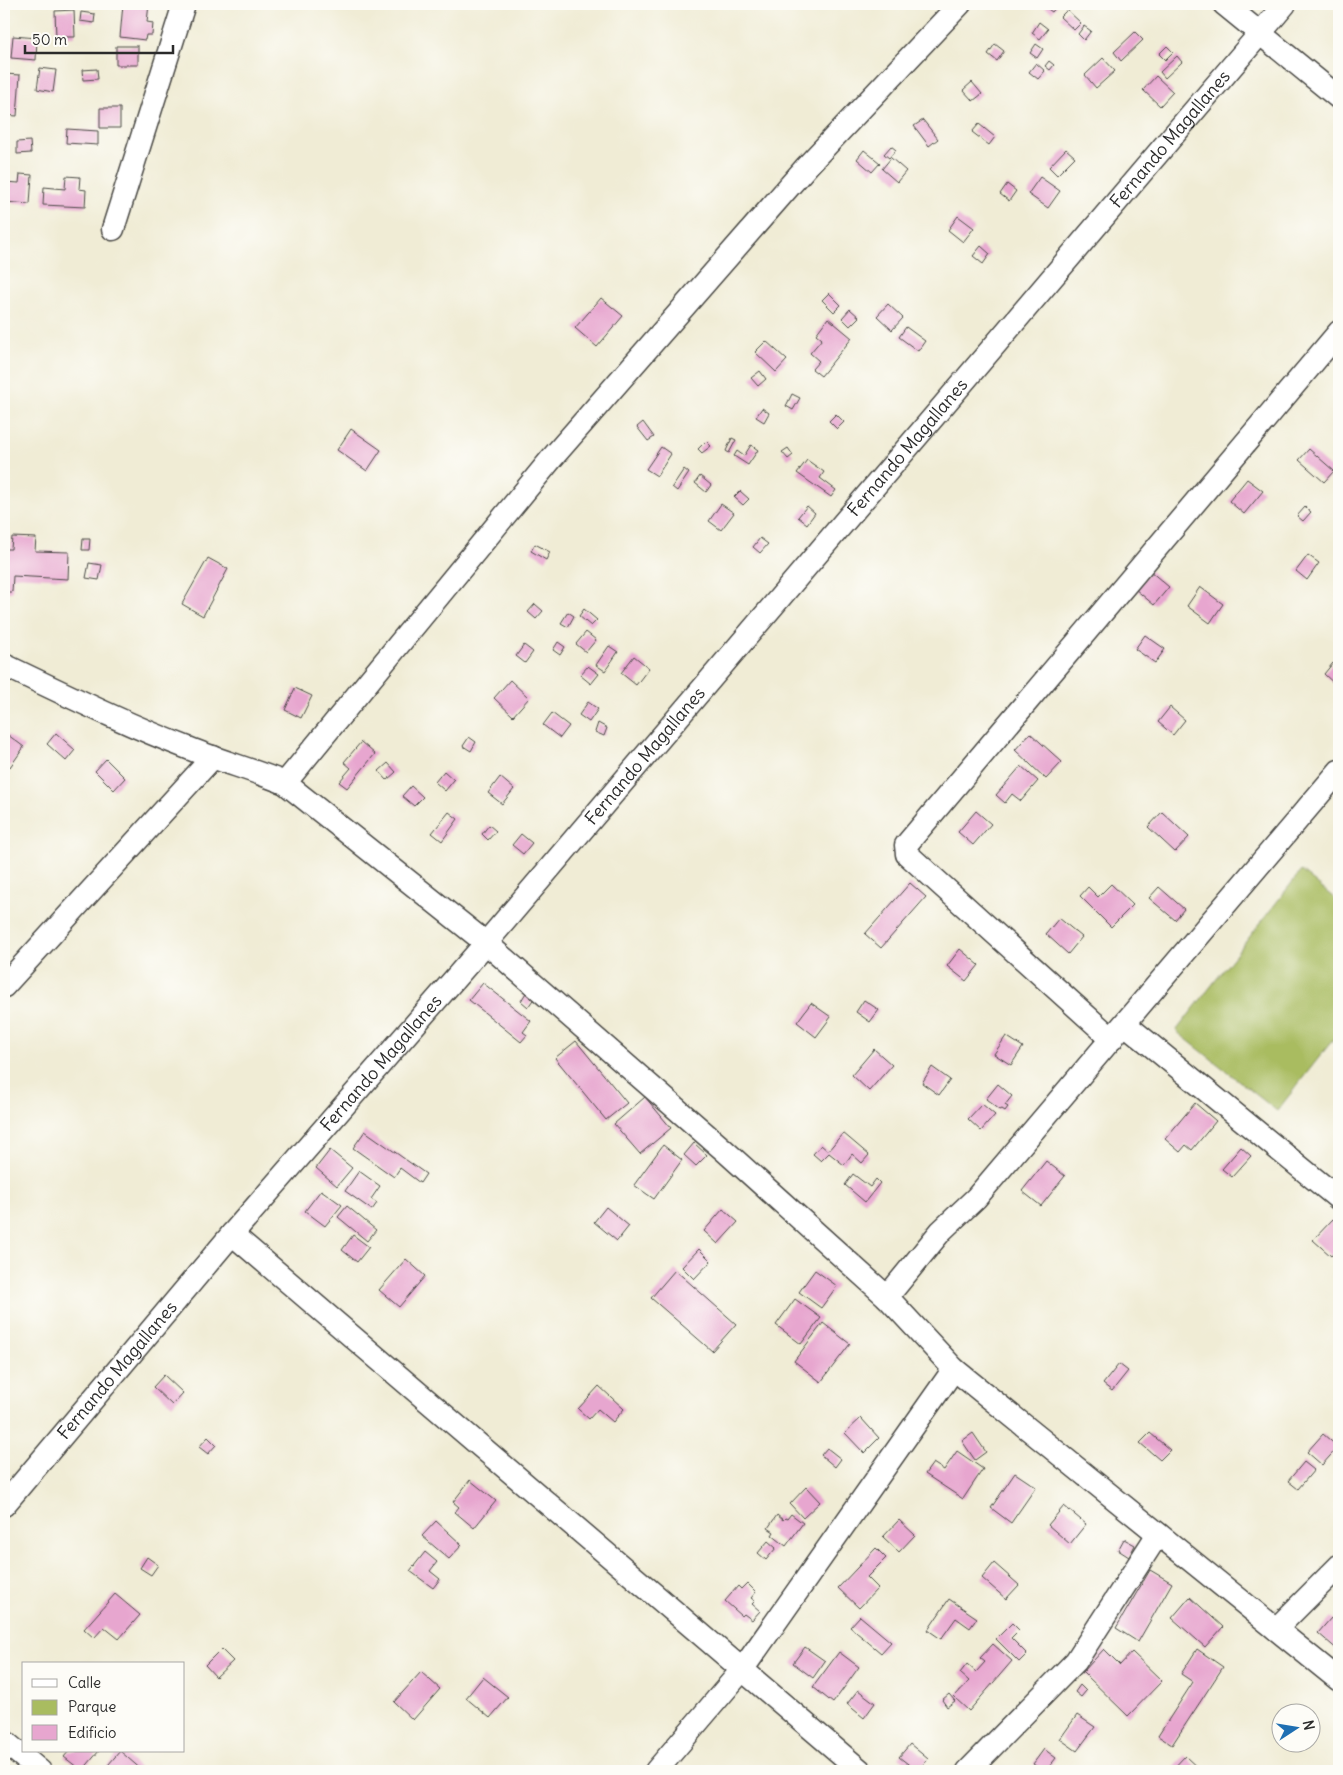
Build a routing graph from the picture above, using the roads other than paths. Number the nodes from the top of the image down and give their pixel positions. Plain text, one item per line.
1 (184, 4) edge
2 (960, 4) edge
3 (1224, 4) edge
4 (1285, 4) edge
5 (1261, 33) junction
6 (1339, 98) edge
7 (113, 229) dead end
8 (1339, 332) edge
9 (4, 665) edge
10 (213, 757) junction
11 (1339, 771) edge
12 (285, 783) junction
13 (486, 943) junction
14 (4, 986) edge
15 (1118, 1032) junction
16 (1339, 1199) edge
17 (232, 1234) junction
18 (887, 1298) junction
19 (954, 1369) junction
20 (4, 1505) edge
21 (1158, 1534) junction
22 (1339, 1566) edge
23 (1276, 1629) junction
24 (742, 1670) junction
25 (1339, 1680) edge
26 (4, 1741) edge
27 (40, 1771) edge
28 (656, 1771) edge
29 (861, 1771) edge
30 (968, 1771) edge

1 - 7 street
2 - 12 street
3 - 5 street
4 - 5 street, Fernando Magallanes
5 - 6 street
5 - 13 street, Fernando Magallanes
8 - 15 street
9 - 10 street
10 - 12 street
10 - 14 street
11 - 15 street
12 - 13 street
13 - 17 street, Fernando Magallanes
13 - 18 street
15 - 16 street
15 - 18 street
17 - 20 street, Fernando Magallanes
17 - 24 street
18 - 19 street
19 - 21 street
19 - 24 street
21 - 23 street
21 - 30 street
22 - 23 street
23 - 25 street
24 - 28 street
24 - 29 street
26 - 27 street

